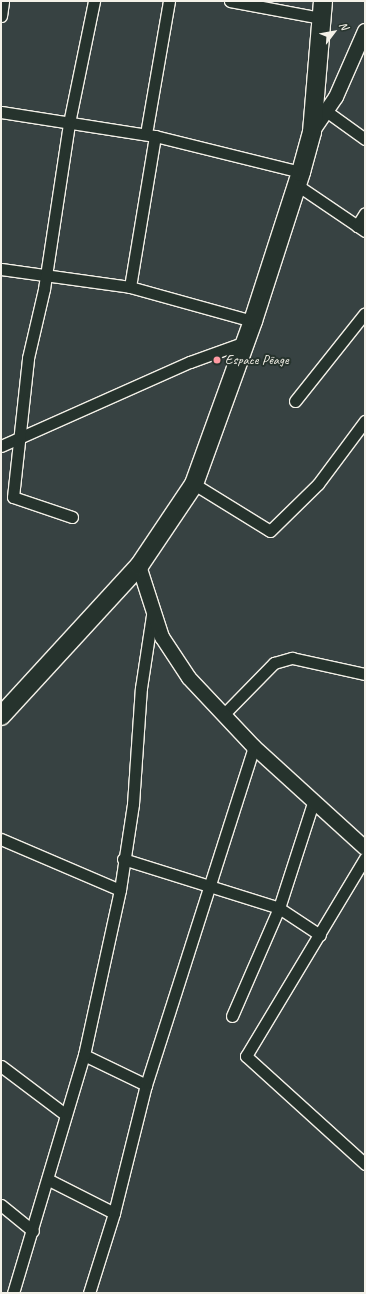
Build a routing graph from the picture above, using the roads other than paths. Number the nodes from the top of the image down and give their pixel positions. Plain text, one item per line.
1 (4, 1) edge
2 (94, 1) edge
3 (169, 1) edge
4 (232, 1) edge
5 (322, 9) edge
6 (1, 16) edge
7 (365, 31) edge
8 (326, 111) junction
9 (1, 112) edge
10 (69, 123) junction
11 (312, 132) junction
12 (150, 135) junction
13 (365, 139) edge
14 (299, 178) junction
15 (365, 213) edge
16 (361, 229) edge
17 (1, 269) edge
18 (45, 275) junction
19 (130, 287) junction
20 (365, 313) edge
21 (253, 321) junction
22 (246, 342) junction
23 (295, 401) dead end
24 (365, 421) edge
25 (20, 437) junction
26 (1, 446) edge
27 (194, 484) junction
28 (72, 517) dead end
29 (139, 566) junction
30 (152, 615) junction
31 (364, 671) edge
32 (2, 714) edge
33 (223, 715) junction
34 (254, 747) junction
35 (313, 803) junction
36 (1, 839) edge
37 (365, 848) edge
38 (365, 858) edge
39 (123, 860) junction
40 (209, 888) junction
41 (120, 890) junction
42 (279, 908) junction
43 (320, 935) junction
44 (232, 1016) dead end
45 (84, 1055) junction
46 (1, 1066) edge
47 (146, 1085) junction
48 (66, 1115) junction
49 (365, 1164) edge
50 (49, 1180) junction
51 (1, 1206) edge
52 (114, 1213) junction
53 (33, 1232) junction
54 (13, 1293) edge
55 (88, 1293) edge

1 - 6 street
2 - 10 street
3 - 12 street
4 - 5 street
5 - 11 highway
7 - 8 street
8 - 11 street
8 - 13 street
9 - 10 street
10 - 12 street
10 - 18 street
11 - 14 highway
12 - 14 street
12 - 19 street
14 - 16 street
14 - 21 highway
15 - 16 street
17 - 18 street
18 - 19 street
18 - 25 street
19 - 21 street
20 - 23 street
21 - 22 highway
22 - 25 street
22 - 27 highway
24 - 27 street
25 - 26 street
25 - 28 street
27 - 29 highway
29 - 30 street
29 - 32 highway
30 - 33 street
30 - 39 street
31 - 33 street
33 - 34 street
34 - 35 street
34 - 40 street
35 - 37 street
35 - 42 street
36 - 41 street
38 - 43 street
39 - 40 street
39 - 41 street
40 - 42 street
40 - 47 street
41 - 45 street
42 - 43 street
42 - 44 street
43 - 49 street
45 - 47 street
45 - 48 street
46 - 48 street
47 - 52 street
48 - 50 street
50 - 52 street
50 - 53 street
51 - 53 street
52 - 55 street
53 - 54 street

